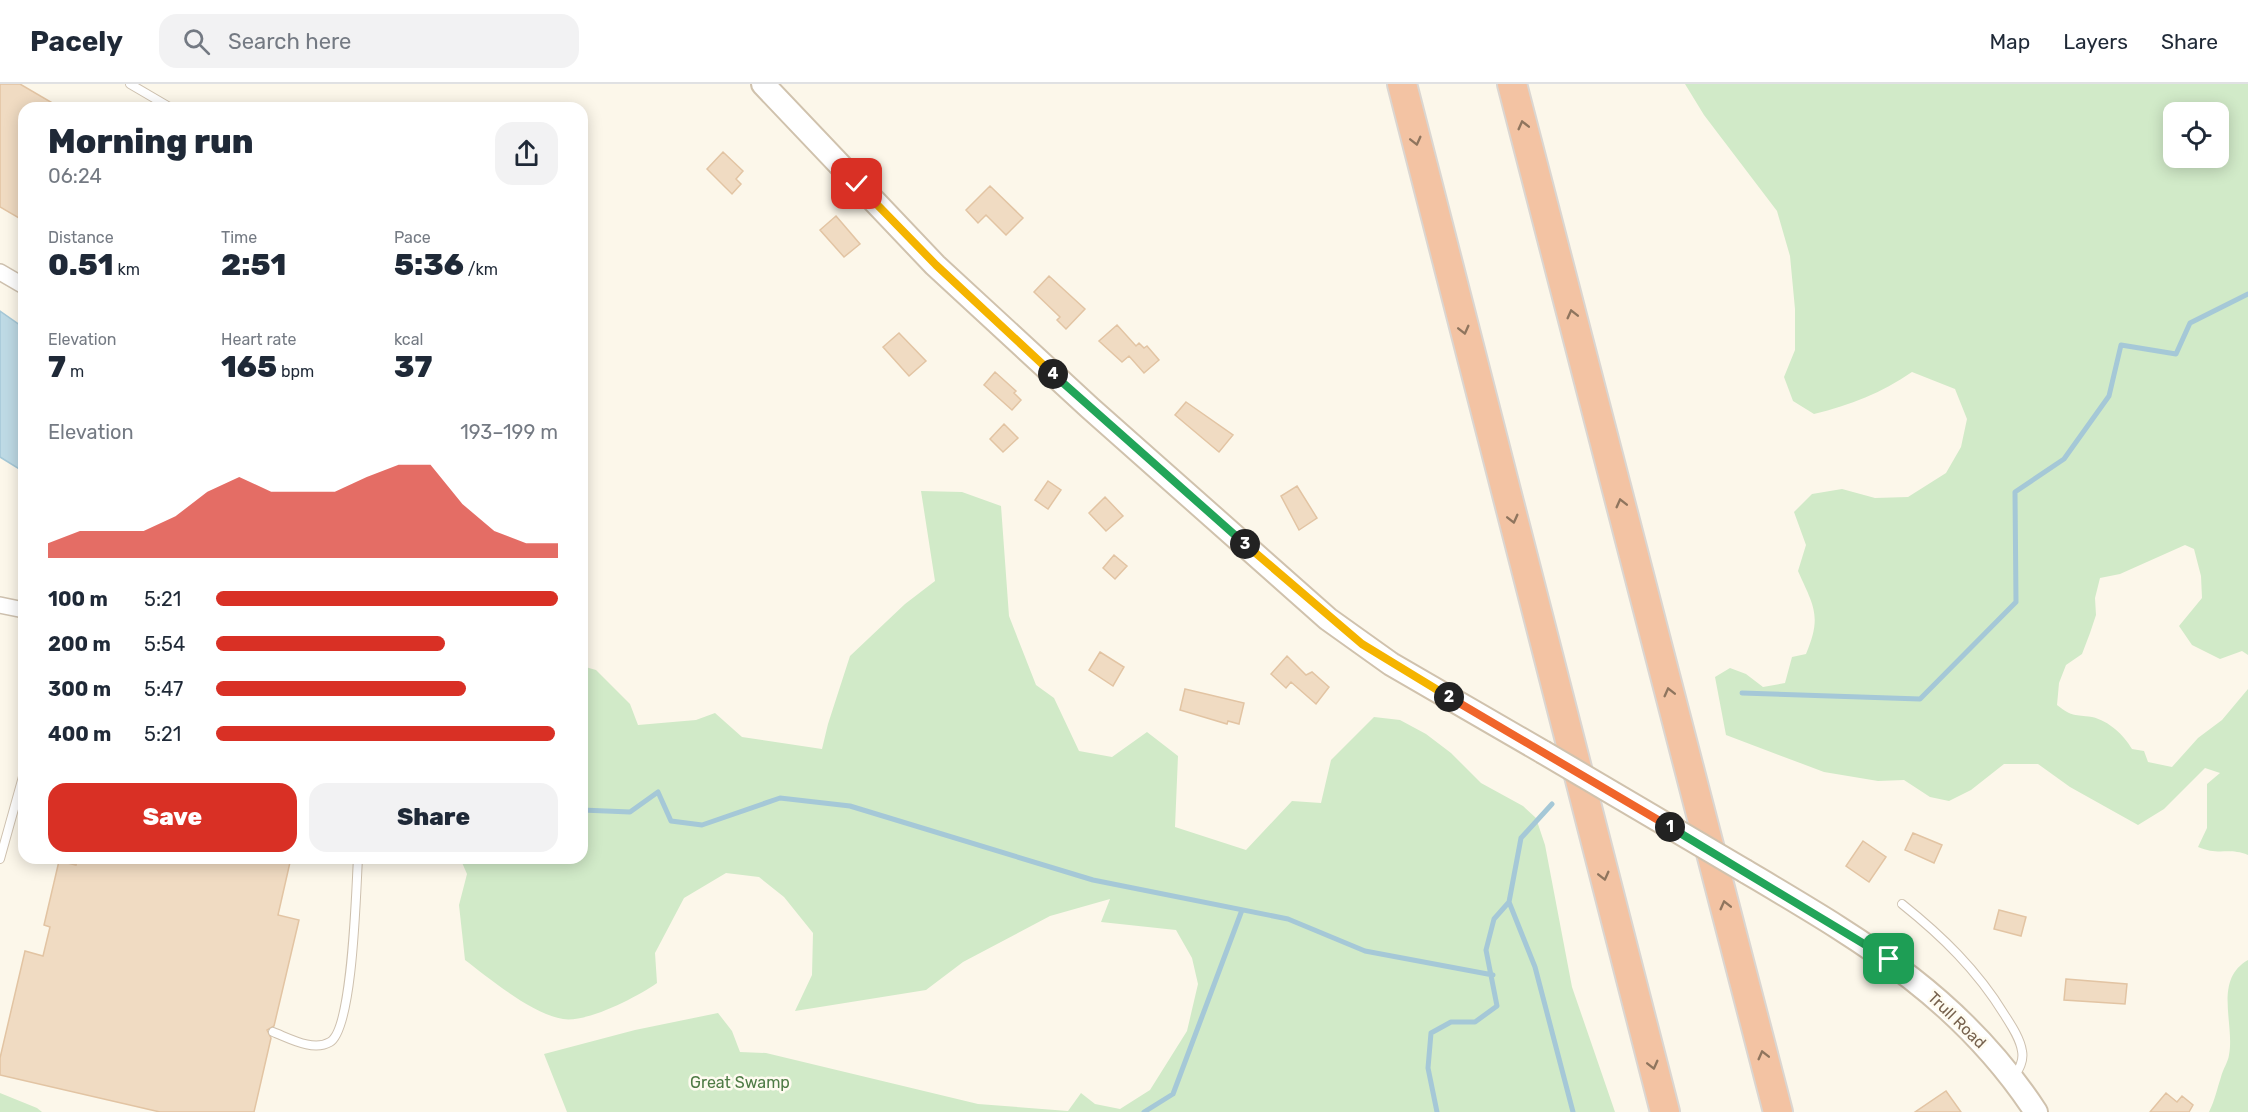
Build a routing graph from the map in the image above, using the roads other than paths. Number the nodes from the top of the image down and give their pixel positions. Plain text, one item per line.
1 (130, 84) edge
2 (763, 84) edge
3 (1402, 84) edge
4 (1512, 84) edge
5 (161, 102) edge
6 (0, 272) edge
7 (18, 282) edge
8 (0, 605) edge
9 (18, 609) edge
10 (18, 794) edge
11 (0, 859) edge
12 (358, 864) edge
13 (1902, 904) dead end
14 (273, 1032) dead end
15 (2013, 1080) junction
16 (1665, 1112) edge
17 (1778, 1112) edge
18 (2036, 1112) edge

1 - 5 lane
2 - 15 street, Trull Road, bridge
3 -> 16 highway
17 -> 4 highway
6 - 7 street
8 - 9 street
10 - 11 lane
12 - 14 lane
13 - 15 lane
15 - 18 street, Trull Road

